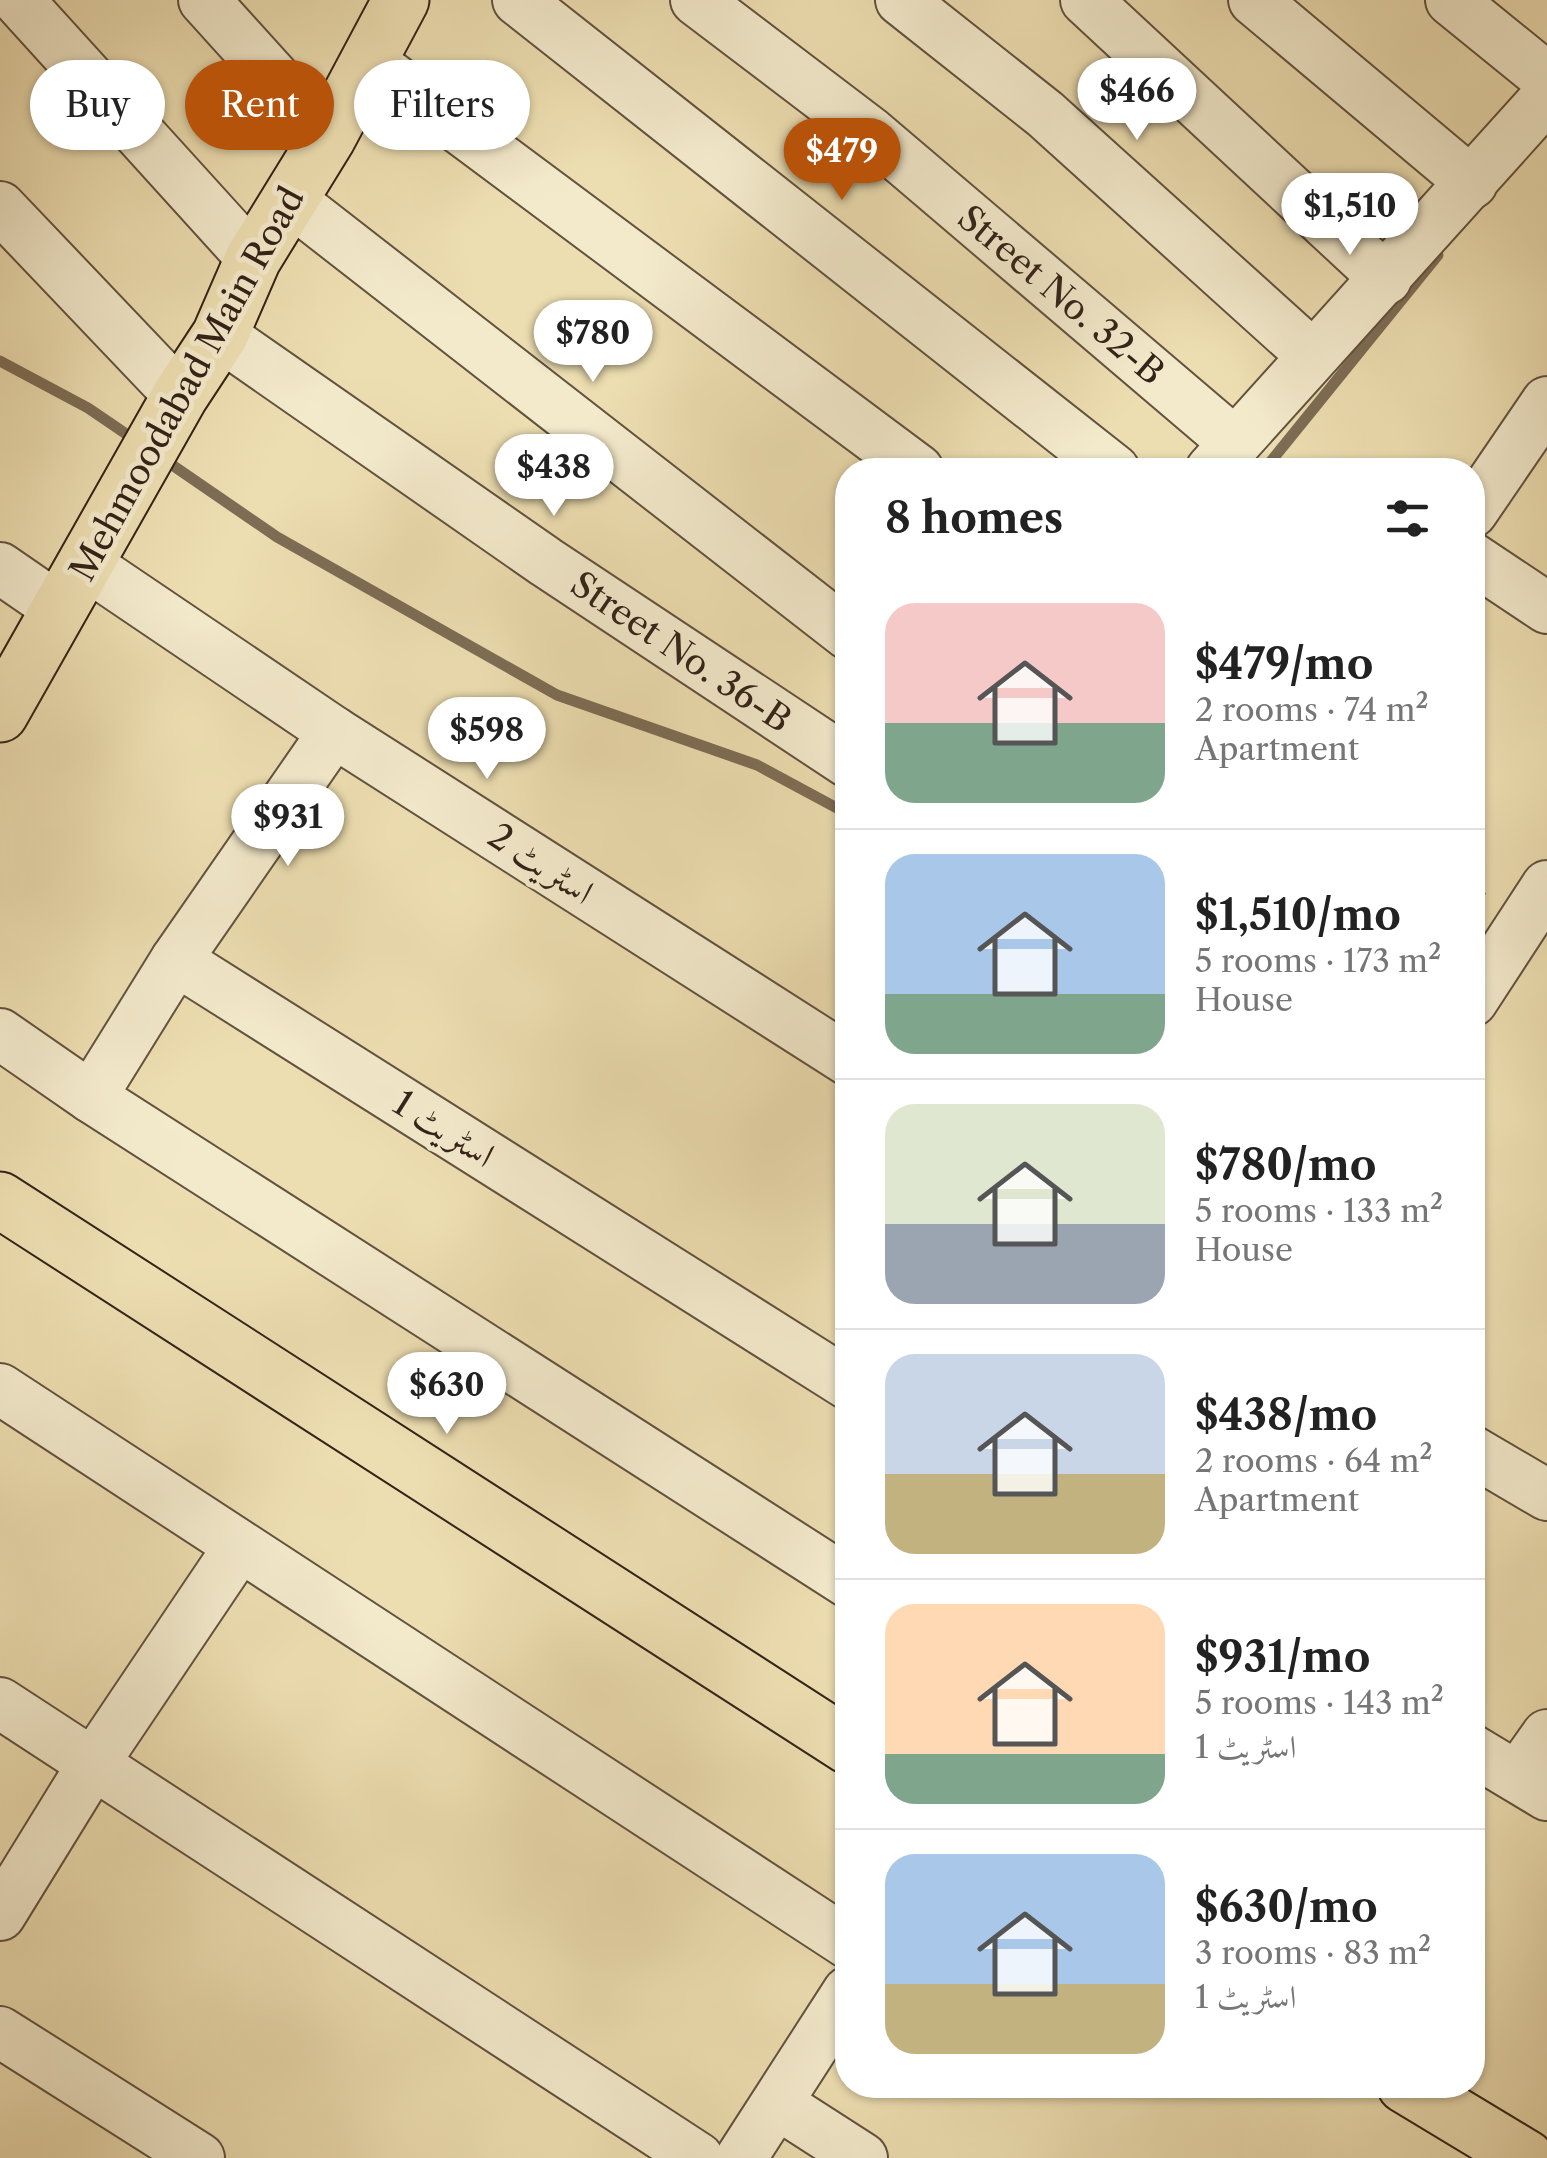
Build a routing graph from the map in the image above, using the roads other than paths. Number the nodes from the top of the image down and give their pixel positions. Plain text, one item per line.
1 (18, 0) edge
2 (204, 0) edge
3 (401, 0) edge
4 (518, 0) edge
5 (696, 0) edge
6 (901, 0) edge
7 (1086, 0) edge
8 (1254, 0) edge
9 (1451, 0) edge
10 (259, 60) edge
11 (370, 60) edge
12 (1547, 78) edge
13 (354, 88) edge
14 (1547, 97) edge
15 (334, 125) edge
16 (320, 150) edge
17 (488, 150) edge
18 (1472, 182) junction
19 (290, 199) junction
20 (0, 207) edge
21 (253, 259) junction
22 (1386, 278) junction
23 (220, 335) junction
24 (1313, 356) junction
25 (1547, 402) edge
26 (176, 405) junction
27 (1223, 457) edge
28 (902, 458) edge
29 (1099, 458) edge
30 (1485, 493) edge
31 (1485, 567) edge
32 (0, 568) edge
33 (84, 570) junction
34 (1547, 608) edge
35 (835, 624) edge
36 (0, 714) edge
37 (334, 732) junction
38 (835, 753) edge
39 (1547, 886) edge
40 (176, 960) junction
41 (1485, 981) edge
42 (0, 1034) edge
43 (835, 1052) edge
44 (91, 1097) junction
45 (0, 1200) edge
46 (835, 1376) edge
47 (0, 1389) edge
48 (1485, 1458) edge
49 (1547, 1495) edge
50 (239, 1547) junction
51 (835, 1574) edge
52 (0, 1703) edge
53 (1547, 1736) edge
54 (835, 1738) edge
55 (1485, 1757) edge
56 (92, 1764) junction
57 (1533, 1785) edge
58 (0, 1915) edge
59 (835, 1935) edge
60 (835, 2013) edge
61 (0, 2032) edge
62 (1427, 2098) edge
63 (778, 2104) junction
64 (198, 2158) edge
65 (698, 2158) edge
66 (742, 2158) edge
67 (862, 2158) edge
68 (1526, 2158) edge

1 - 21 street
2 - 10 street
3 - 11 main road, Mehmoodabad Main Road
4 - 29 street
5 - 27 street, Street No. 32-B
6 - 24 street
7 - 22 street
8 - 18 street
9 - 12 street
13 - 15 main road, Mehmoodabad Main Road
14 - 18 street
16 - 19 main road, Mehmoodabad Main Road
17 - 28 street
18 - 22 street
19 - 21 main road, Mehmoodabad Main Road
19 - 35 street
20 - 26 street
21 - 23 main road, Mehmoodabad Main Road
22 - 24 street
23 - 26 main road, Mehmoodabad Main Road
23 - 38 street, Street No. 36-B
24 - 27 street
25 - 30 street
26 - 33 main road, Mehmoodabad Main Road
31 - 34 street
32 - 33 street, اسٹریٹ 2
33 - 36 main road, Mehmoodabad Main Road
33 - 37 street, اسٹریٹ 2
37 - 40 street
37 - 43 street, اسٹریٹ 2
39 - 41 street
40 - 44 street
40 - 46 street, اسٹریٹ 1
42 - 44 street
44 - 51 street
45 - 54 main road
47 - 50 street
48 - 49 street
50 - 56 street
50 - 59 street
52 - 56 street
53 - 57 street
55 - 57 street
56 - 58 street
56 - 65 street
60 - 63 street
61 - 64 street
62 - 68 main road
63 - 66 street
63 - 67 street

